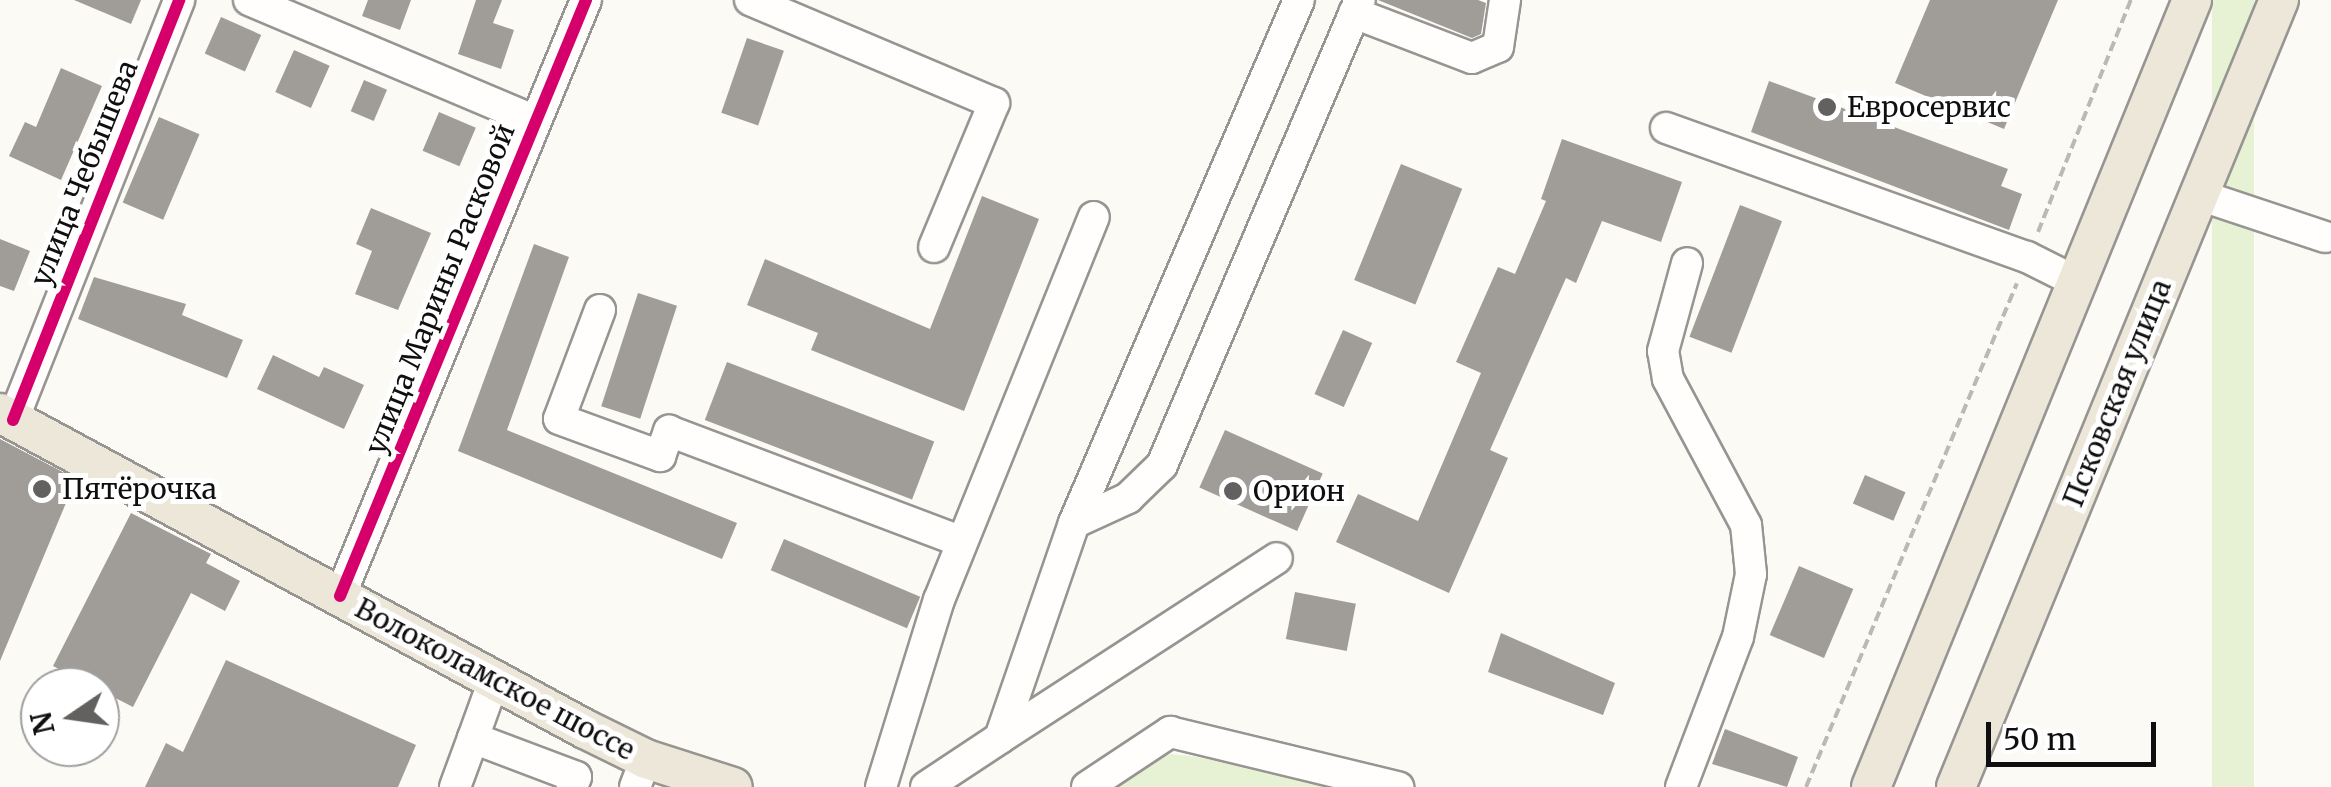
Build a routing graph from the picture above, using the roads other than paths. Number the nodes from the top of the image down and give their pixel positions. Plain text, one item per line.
1 (179, 0) edge
2 (249, 0) edge
3 (586, 0) edge
4 (750, 0) edge
5 (1298, 0) edge
6 (1505, 0) edge
7 (2192, 0) edge
8 (2279, 0) edge
9 (1357, 7) edge
10 (536, 121) junction
11 (1666, 128) dead end
12 (2199, 195) junction
13 (1094, 217) dead end
14 (2325, 237) dead end
15 (934, 247) dead end
16 (1687, 263) dead end
17 (2076, 282) junction
18 (600, 310) dead end
19 (7, 417) edge
20 (1074, 523) junction
21 (962, 542) junction
22 (1276, 558) dead end
23 (340, 596) junction
24 (494, 680) junction
25 (472, 738) junction
26 (1000, 738) junction
27 (640, 773) edge
28 (455, 787) edge
29 (572, 787) edge
30 (733, 787) edge
31 (880, 787) edge
32 (926, 787) edge
33 (1088, 787) edge
34 (1398, 787) edge
35 (1682, 787) edge
36 (1871, 787) edge
37 (1956, 787) edge

1 - 19 street, улица Чебышева
2 - 10 street
3 - 10 street, улица Марины Расковой
4 - 15 street
5 - 20 street
6 - 9 street
7 - 17 main road
8 - 12 main road, Псковская улица
9 - 20 street
10 - 23 street, улица Марины Расковой
11 - 17 street
12 - 14 street
12 - 37 main road, Псковская улица
13 - 21 street
16 - 35 street
17 - 36 main road
18 - 21 street
19 - 23 main road, Волоколамское шоссе
20 - 26 street
21 - 31 street
22 - 26 street
23 - 24 main road, Волоколамское шоссе
24 - 25 street
24 - 27 main road, Волоколамское шоссе
25 - 28 street
25 - 29 street
26 - 32 street
27 - 30 main road, Волоколамское шоссе
33 - 34 street

